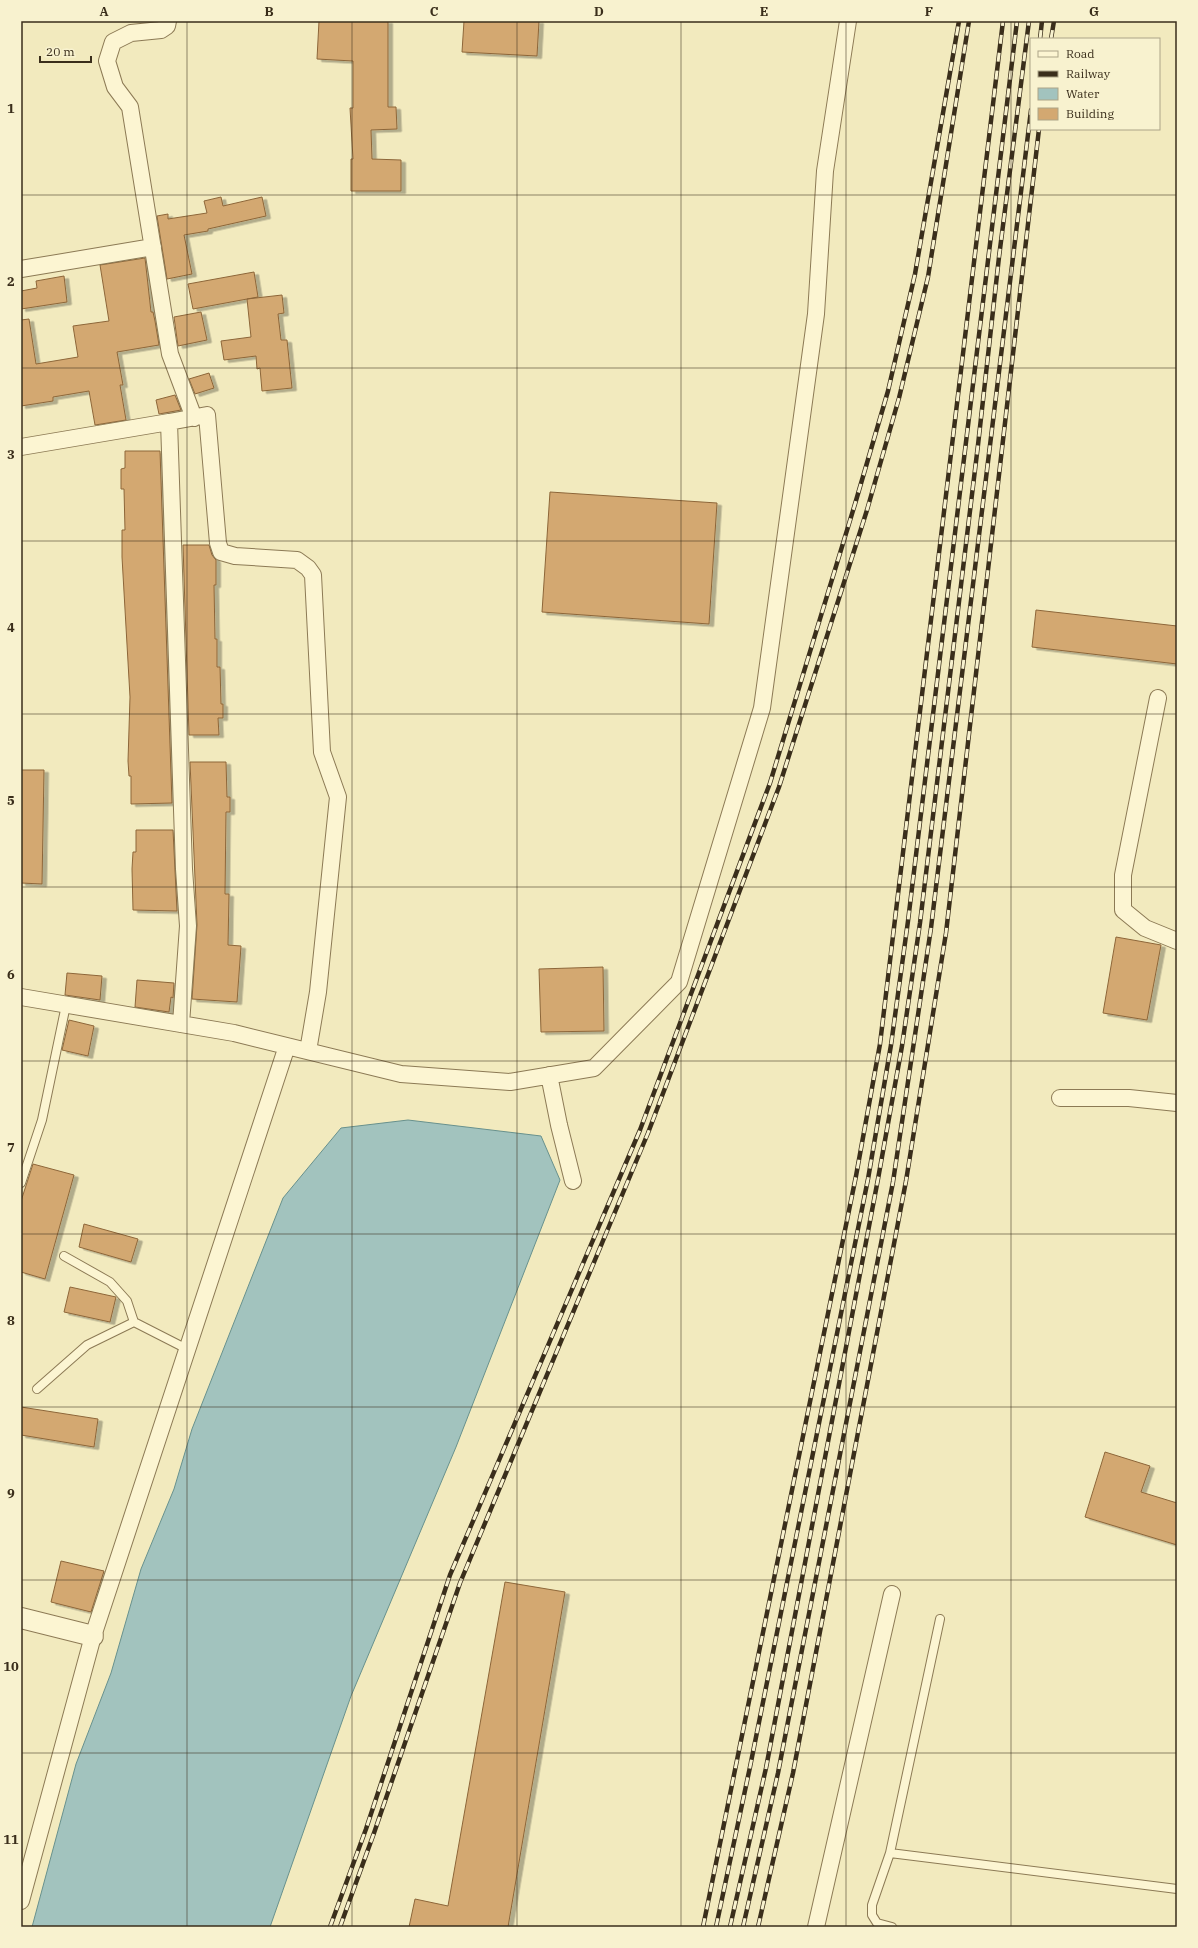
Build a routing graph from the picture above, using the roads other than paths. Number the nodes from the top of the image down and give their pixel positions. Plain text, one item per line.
1 (168, 21) edge
2 (848, 21) edge
3 (153, 247) junction
4 (21, 269) edge
5 (194, 418) junction
6 (169, 422) junction
7 (21, 447) edge
8 (1158, 698) dead end
9 (1177, 941) edge
10 (21, 997) edge
11 (66, 1005) junction
12 (180, 1024) junction
13 (287, 1046) junction
14 (308, 1051) junction
15 (549, 1075) junction
16 (1060, 1098) dead end
17 (1177, 1103) edge
18 (573, 1181) dead end
19 (21, 1183) edge
20 (64, 1256) dead end
21 (134, 1322) junction
22 (187, 1349) junction
23 (37, 1389) dead end
24 (892, 1594) dead end
25 (21, 1618) edge
26 (940, 1619) dead end
27 (93, 1636) junction
28 (890, 1853) junction
29 (1177, 1889) edge
30 (21, 1901) edge
31 (816, 1927) edge
32 (892, 1927) edge

1 - 3 street
2 - 15 street
3 - 4 street
3 - 5 street
5 - 6 street
5 - 14 street
6 - 7 street
6 - 12 street
8 - 9 street
10 - 11 street
11 - 12 street
11 - 19 lane
12 - 13 street
13 - 14 street
13 - 22 street
14 - 15 street
15 - 18 street
16 - 17 street
20 - 21 lane
21 - 22 lane
21 - 23 lane
22 - 27 street
24 - 31 street
25 - 27 street
26 - 28 lane
27 - 30 street
28 - 29 lane
28 - 32 lane

